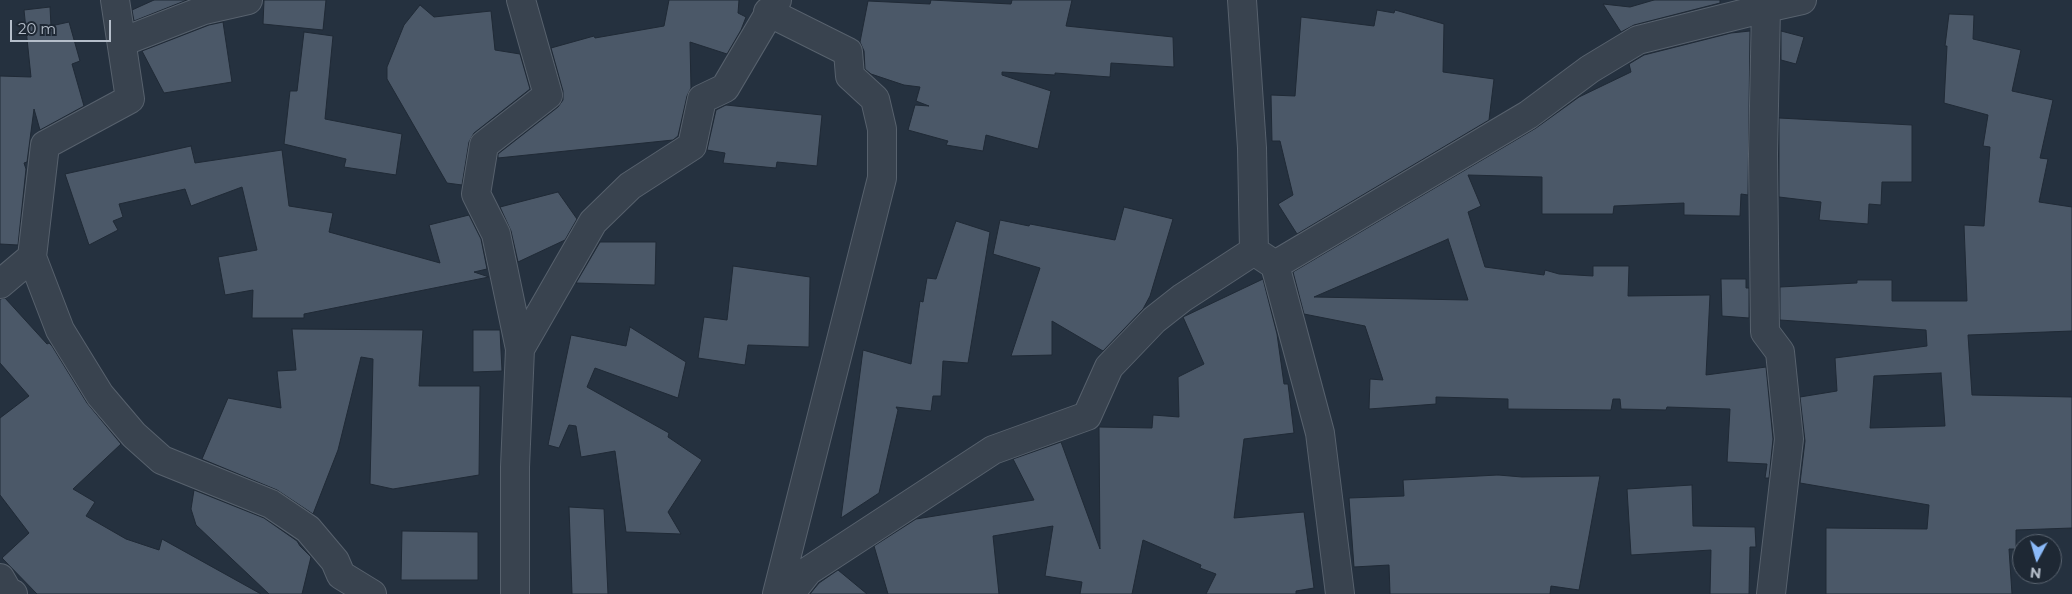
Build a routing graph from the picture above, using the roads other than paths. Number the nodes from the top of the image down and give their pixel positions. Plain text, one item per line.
1 (114, 0) edge
2 (248, 0) edge
3 (521, 0) edge
4 (1242, 0) edge
5 (1802, 0) edge
6 (1766, 4) edge
7 (772, 6) edge
8 (122, 42) junction
9 (32, 257) junction
10 (1265, 258) junction
11 (0, 284) edge
12 (520, 348) junction
13 (0, 578) edge
14 (13, 594) edge
15 (372, 594) edge
16 (515, 594) edge
17 (777, 594) edge
18 (790, 594) edge
19 (1340, 594) edge
20 (1771, 594) edge

1 - 8 street
2 - 8 street
3 - 12 street
4 - 10 street
5 - 6 street
6 - 10 street
6 - 20 street
7 - 12 street
7 - 17 street
8 - 9 street
9 - 11 street
9 - 15 street
10 - 18 street
10 - 19 street
12 - 16 street
13 - 14 street

